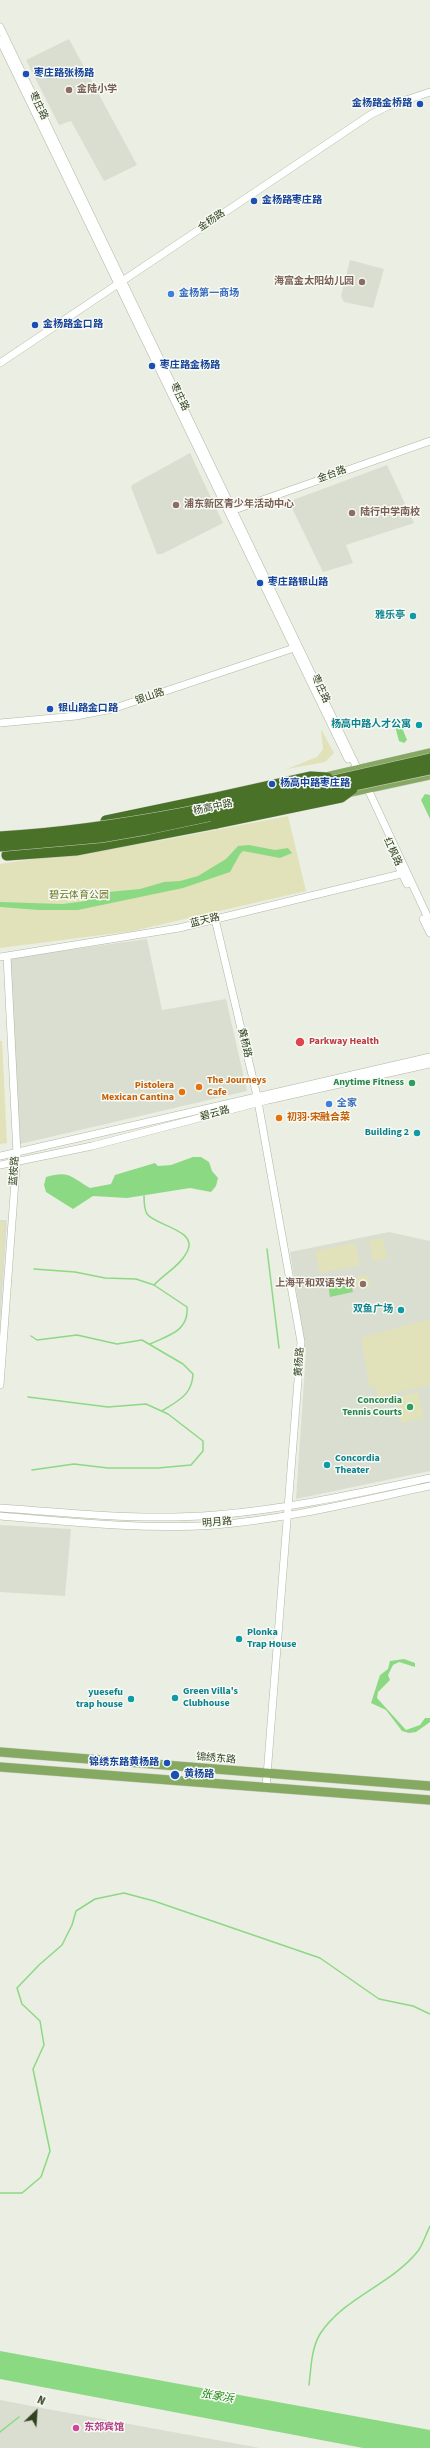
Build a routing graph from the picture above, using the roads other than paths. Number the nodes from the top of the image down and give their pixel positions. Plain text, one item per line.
1 (0, 27) edge
2 (0, 40) edge
3 (430, 92) edge
4 (121, 283) junction
5 (0, 362) edge
6 (430, 441) edge
7 (234, 510) junction
8 (294, 648) junction
9 (0, 723) edge
10 (430, 753) edge
11 (430, 759) edge
12 (352, 772) junction
13 (428, 774) edge
14 (362, 788) junction
15 (89, 826) junction
16 (70, 828) junction
17 (0, 833) edge
18 (0, 837) edge
19 (2, 851) edge
20 (404, 873) junction
21 (215, 919) junction
22 (430, 922) edge
23 (430, 933) edge
24 (3, 957) edge
25 (430, 1057) edge
26 (430, 1064) edge
27 (258, 1100) junction
28 (17, 1154) junction
29 (0, 1156) edge
30 (16, 1162) junction
31 (0, 1165) edge
32 (0, 1385) edge
33 (430, 1478) edge
34 (430, 1486) edge
35 (288, 1507) junction
36 (0, 1508) edge
37 (288, 1515) junction
38 (0, 1516) edge
39 (0, 1752) edge
40 (0, 1767) edge
41 (269, 1774) junction
42 (430, 1786) edge
43 (266, 1788) junction
44 (430, 1800) edge

1 - 4 street, 枣庄路
2 - 4 street, 枣庄路
3 - 4 street, 金杨路
4 - 5 street, 金杨路
4 - 7 street, 枣庄路
4 - 8 street, 枣庄路
6 - 7 street, 金台路
7 - 12 street, 枣庄路
8 - 9 street, 银山路
8 - 12 street, 枣庄路
10 - 12 main road, 杨高中路
11 - 12 highway, 杨高中路, bridge
12 - 14 street, 红枫路
12 - 15 main road, 杨高中路
12 - 15 highway, bridge
12 - 18 highway, 杨高中路, bridge
13 - 14 highway, 杨高中路, bridge
13 - 14 main road, 杨高中路
14 - 19 highway, 杨高中路, bridge
14 - 19 highway, bridge
14 - 20 street, 红枫路
15 - 16 main road, 杨高中路
16 - 17 main road
16 - 19 main road, 杨高中路
20 - 21 street, 蓝天路
20 - 22 street, 红枫路
20 - 23 street, 红枫路
21 - 24 street, 蓝天路
21 - 27 street, 黄杨路
24 - 28 street, 蓝桉路
25 - 27 street, 碧云路
26 - 27 street, 碧云路
27 - 28 street, 碧云路
27 - 30 street, 碧云路
27 - 35 street, 黄杨路
28 - 29 street, 碧云路
28 - 30 street, 蓝桉路
30 - 31 street, 碧云路
30 - 32 street, 蓝桉路
33 - 35 street, 明月路
34 - 37 street, 明月路
35 - 36 street, 明月路
35 - 37 street, 黄杨路
37 - 38 street, 明月路
37 - 41 street, 黄杨路
39 - 41 main road, 锦绣东路
40 - 43 main road
41 - 42 main road, 锦绣东路
41 - 43 street, 黄杨路
43 - 44 main road

